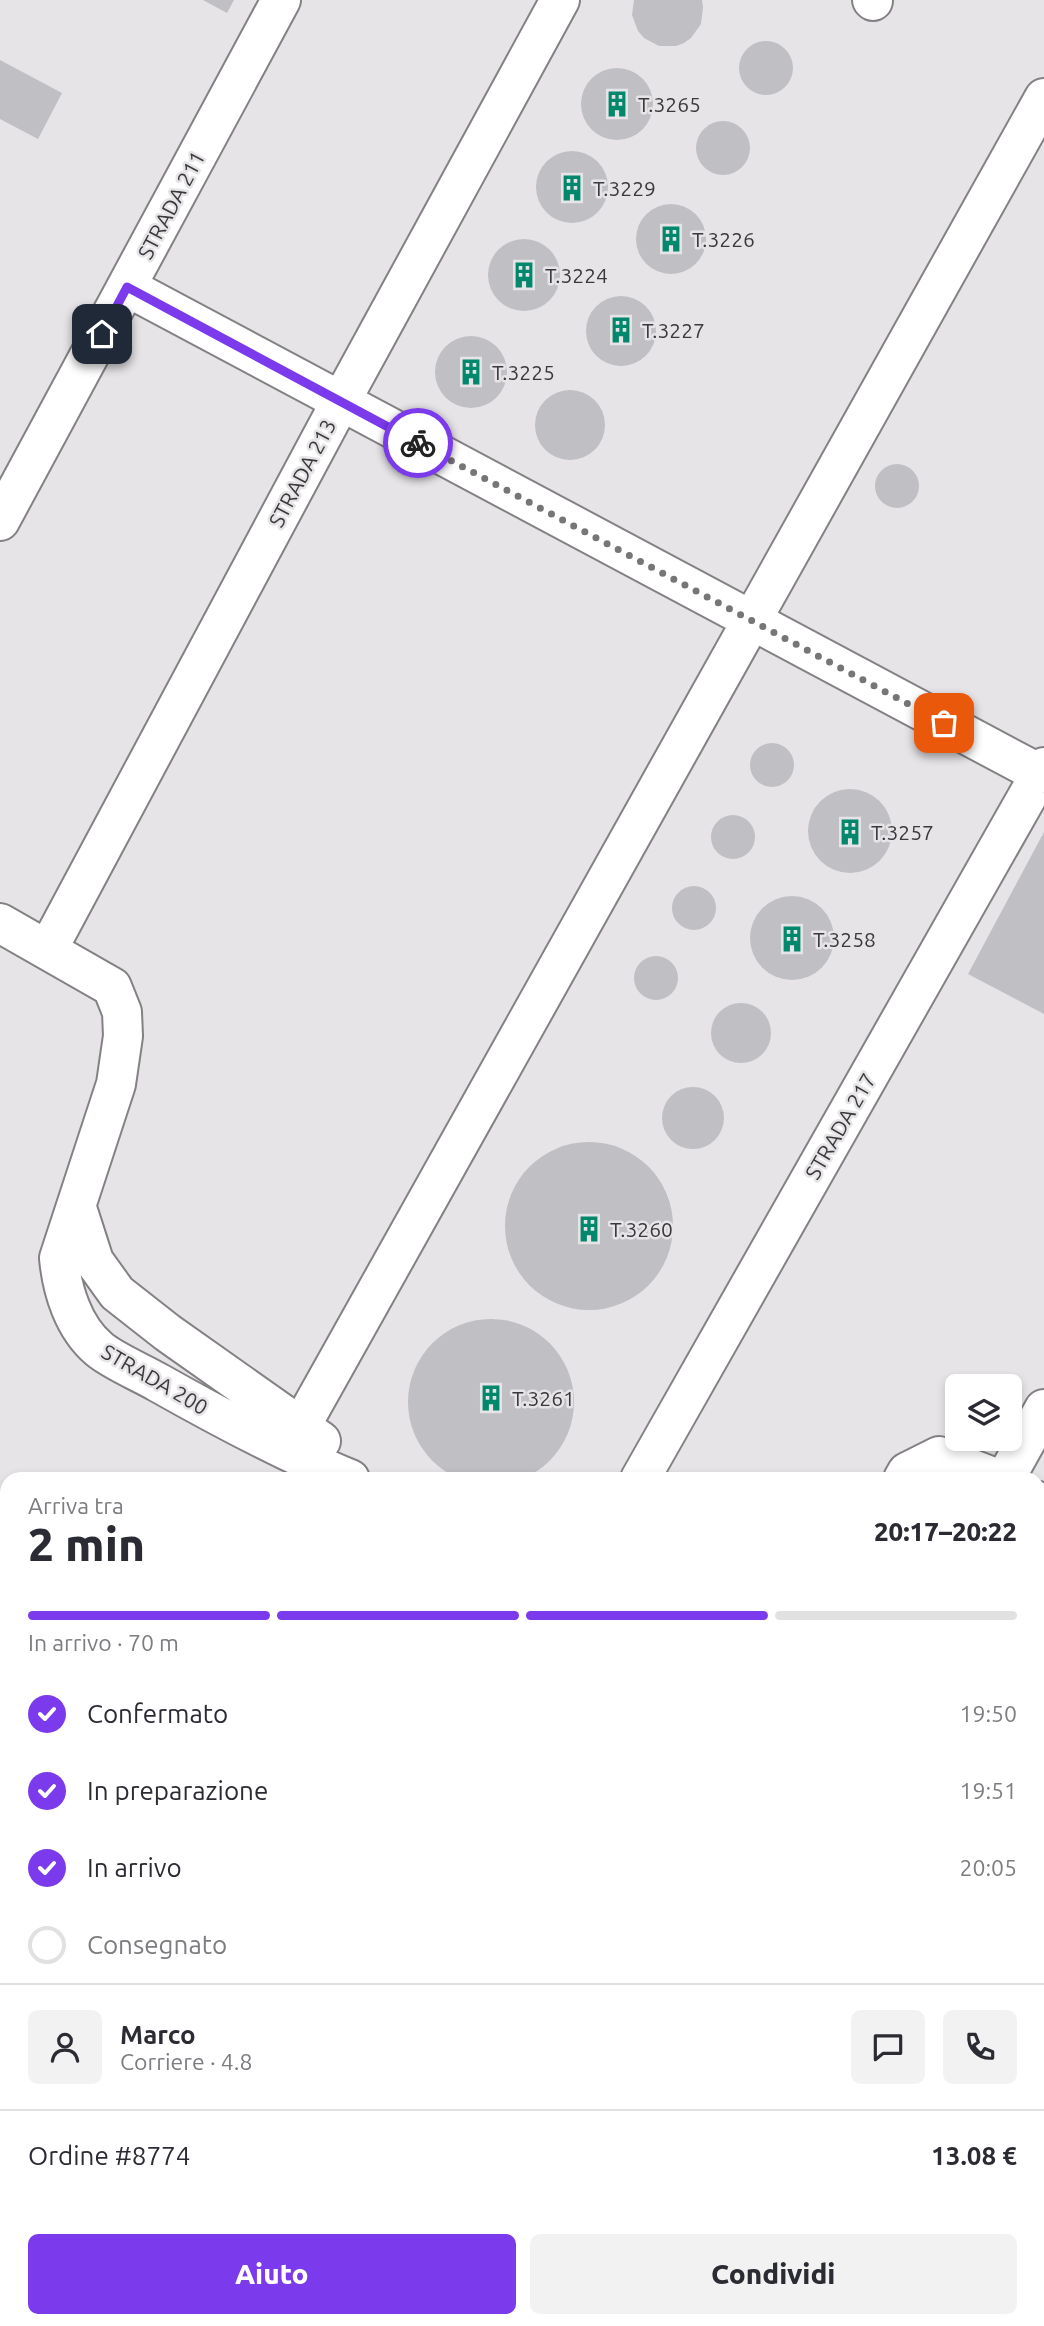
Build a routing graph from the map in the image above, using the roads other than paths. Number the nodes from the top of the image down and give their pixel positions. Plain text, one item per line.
1 (281, 0) edge
2 (560, 0) edge
3 (1044, 98) edge
4 (127, 287) junction
5 (341, 401) junction
6 (0, 521) edge
7 (752, 621) junction
8 (1042, 770) edge
9 (0, 923) edge
10 (48, 949) junction
11 (77, 1208) junction
12 (1044, 1409) edge
13 (301, 1426) junction
14 (333, 1472) edge
15 (366, 1472) edge
16 (644, 1472) edge
17 (906, 1472) edge
18 (980, 1472) edge
19 (1008, 1472) edge

1 - 4 lane, STRADA 211
2 - 5 lane, STRADA 213
3 - 7 lane
4 - 5 lane
4 - 6 lane, STRADA 211
5 - 7 lane
5 - 10 lane, STRADA 213
7 - 8 lane
7 - 13 lane
8 - 16 lane, STRADA 217
9 - 10 lane, STRADA 200
10 - 11 lane, STRADA 200
11 - 13 lane, STRADA 200
11 - 14 lane, STRADA 200
12 - 19 lane
13 - 15 lane, STRADA 200
17 - 18 lane

